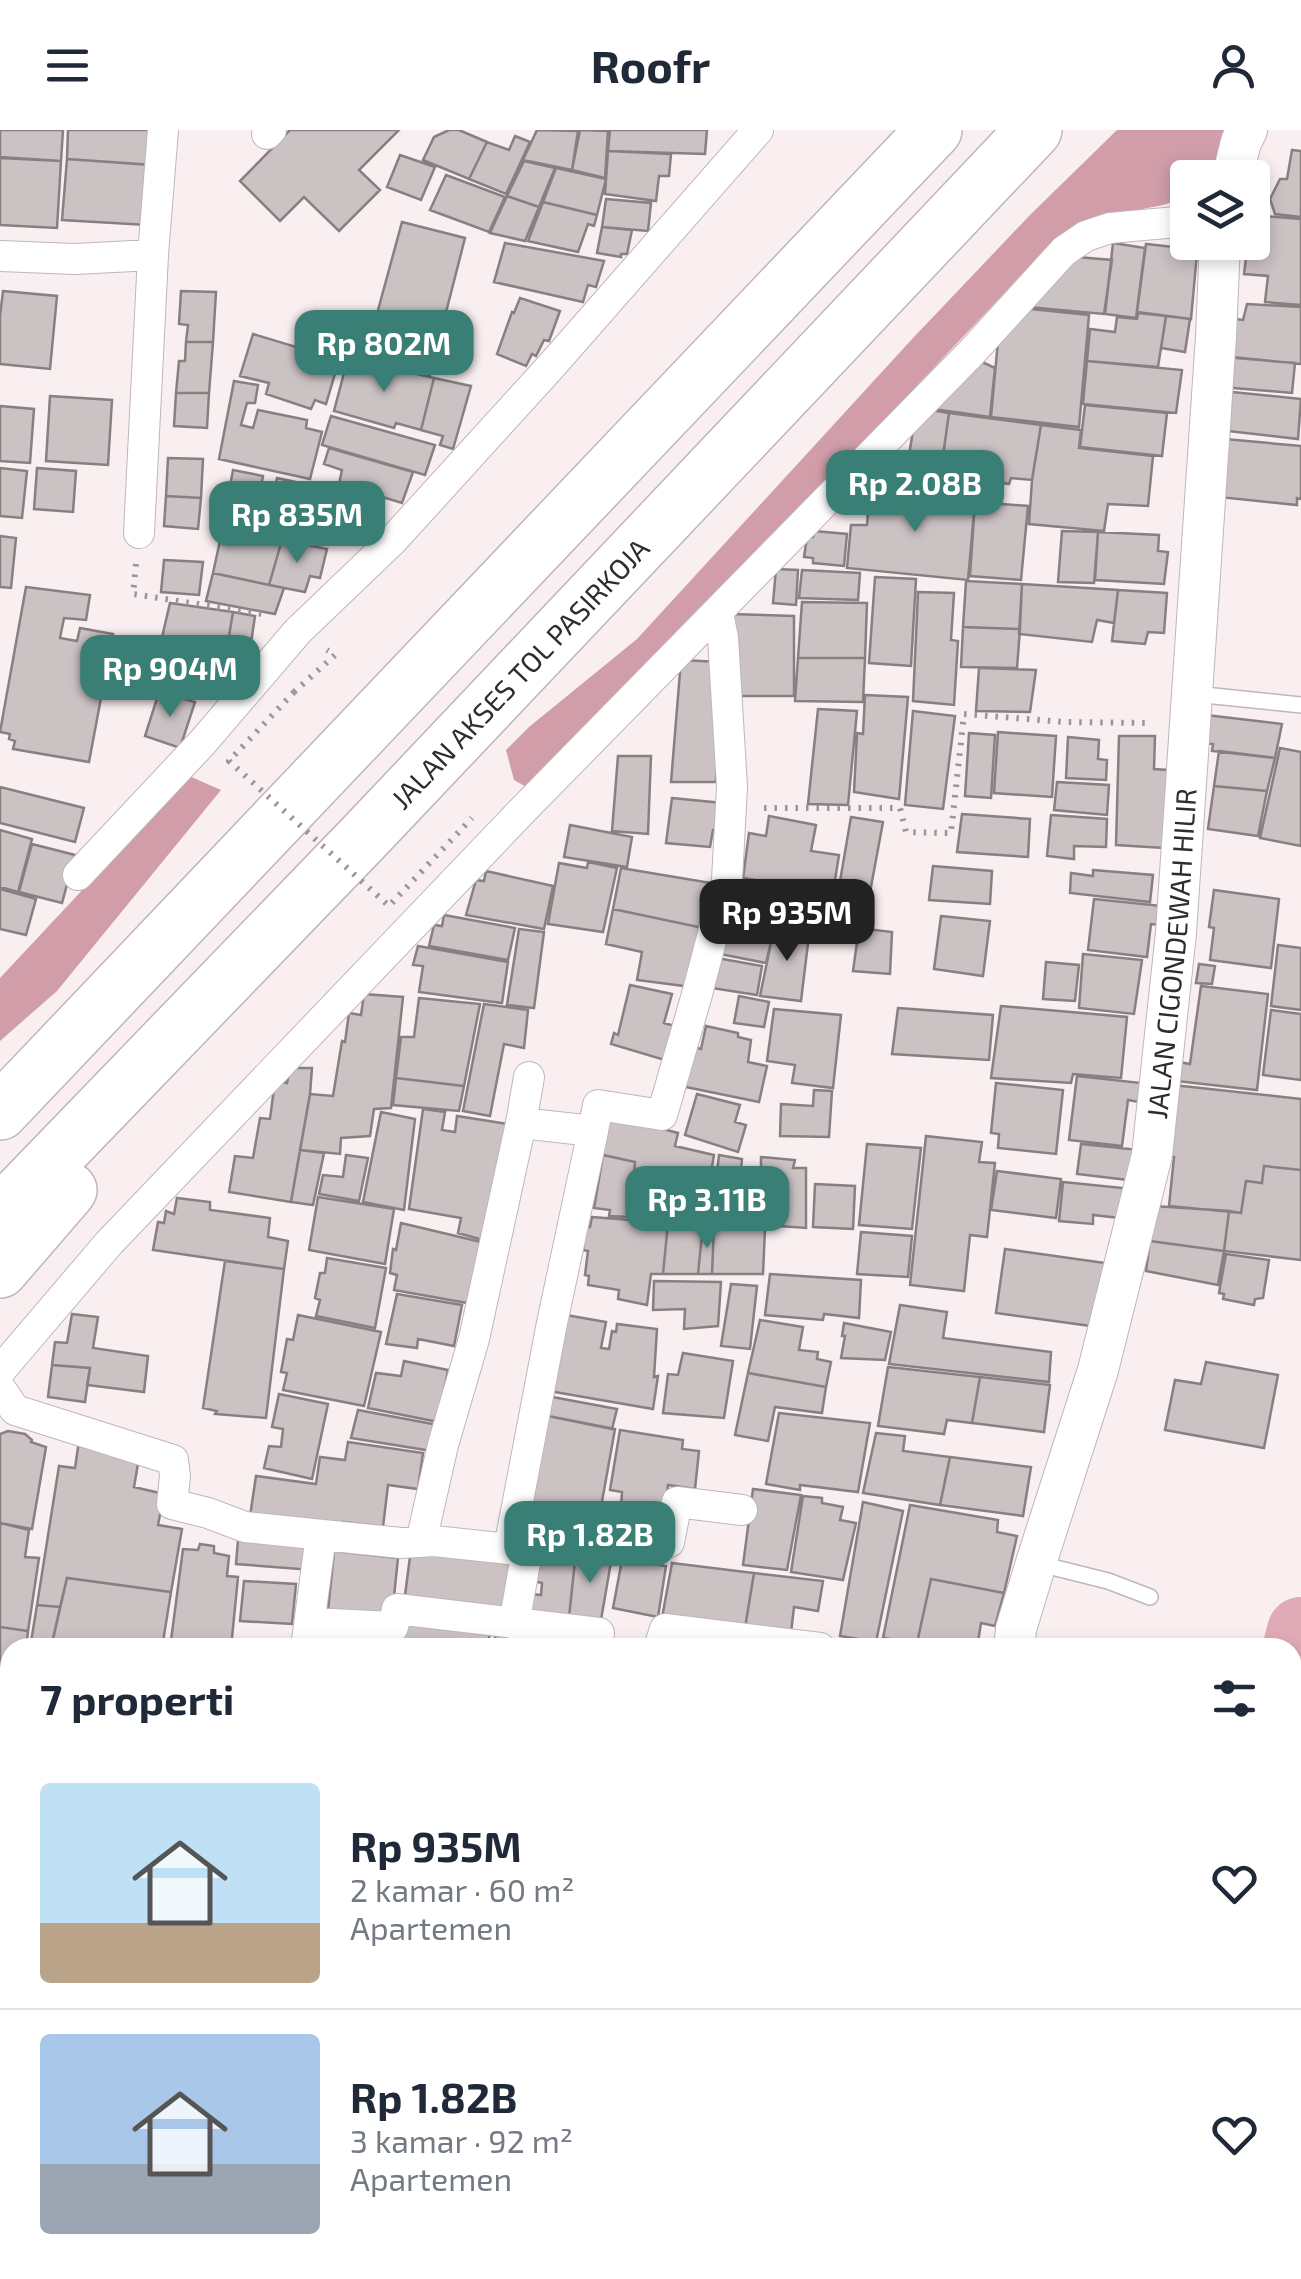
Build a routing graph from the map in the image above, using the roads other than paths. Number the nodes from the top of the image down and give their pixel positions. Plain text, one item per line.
1 (163, 130) edge
2 (758, 130) edge
3 (934, 130) edge
4 (1034, 130) edge
5 (1246, 130) edge
6 (1236, 160) edge
7 (1170, 222) edge
8 (153, 255) junction
9 (0, 256) edge
10 (1219, 260) edge
11 (140, 533) road end
12 (718, 612) junction
13 (1301, 705) edge
14 (1190, 708) junction
15 (366, 835) junction
16 (78, 875) dead end
17 (529, 1077) dead end
18 (0, 1112) edge
19 (521, 1123) junction
20 (593, 1132) junction
21 (0, 1214) edge
22 (0, 1270) edge
23 (0, 1371) edge
24 (0, 1388) edge
25 (742, 1510) dead end
26 (322, 1534) junction
27 (421, 1542) junction
28 (518, 1549) junction
29 (1036, 1563) junction
30 (1150, 1596) dead end
31 (514, 1624) junction
32 (308, 1635) edge
33 (598, 1638) edge
34 (662, 1638) edge
35 (738, 1638) edge
36 (1015, 1638) edge

1 - 8 street
2 - 16 street
3 - 18 highway
4 - 15 highway, JALAN AKSES TOL PASIRKOJA
5 - 6 street
7 - 12 street
8 - 9 street
8 - 11 street
10 - 14 street, JALAN CIGONDEWAH HILIR
12 - 20 street
12 - 23 street
13 - 14 lane
14 - 29 street, JALAN CIGONDEWAH HILIR
15 - 21 highway, JALAN AKSES TOL PASIRKOJA
15 - 22 highway
17 - 19 street
19 - 20 street
19 - 27 street
20 - 28 street
24 - 26 street
25 - 28 street
26 - 27 street
26 - 32 street
27 - 28 street
28 - 31 street
29 - 30 lane
29 - 36 street, JALAN CIGONDEWAH HILIR
31 - 32 street
31 - 33 street
34 - 35 street

